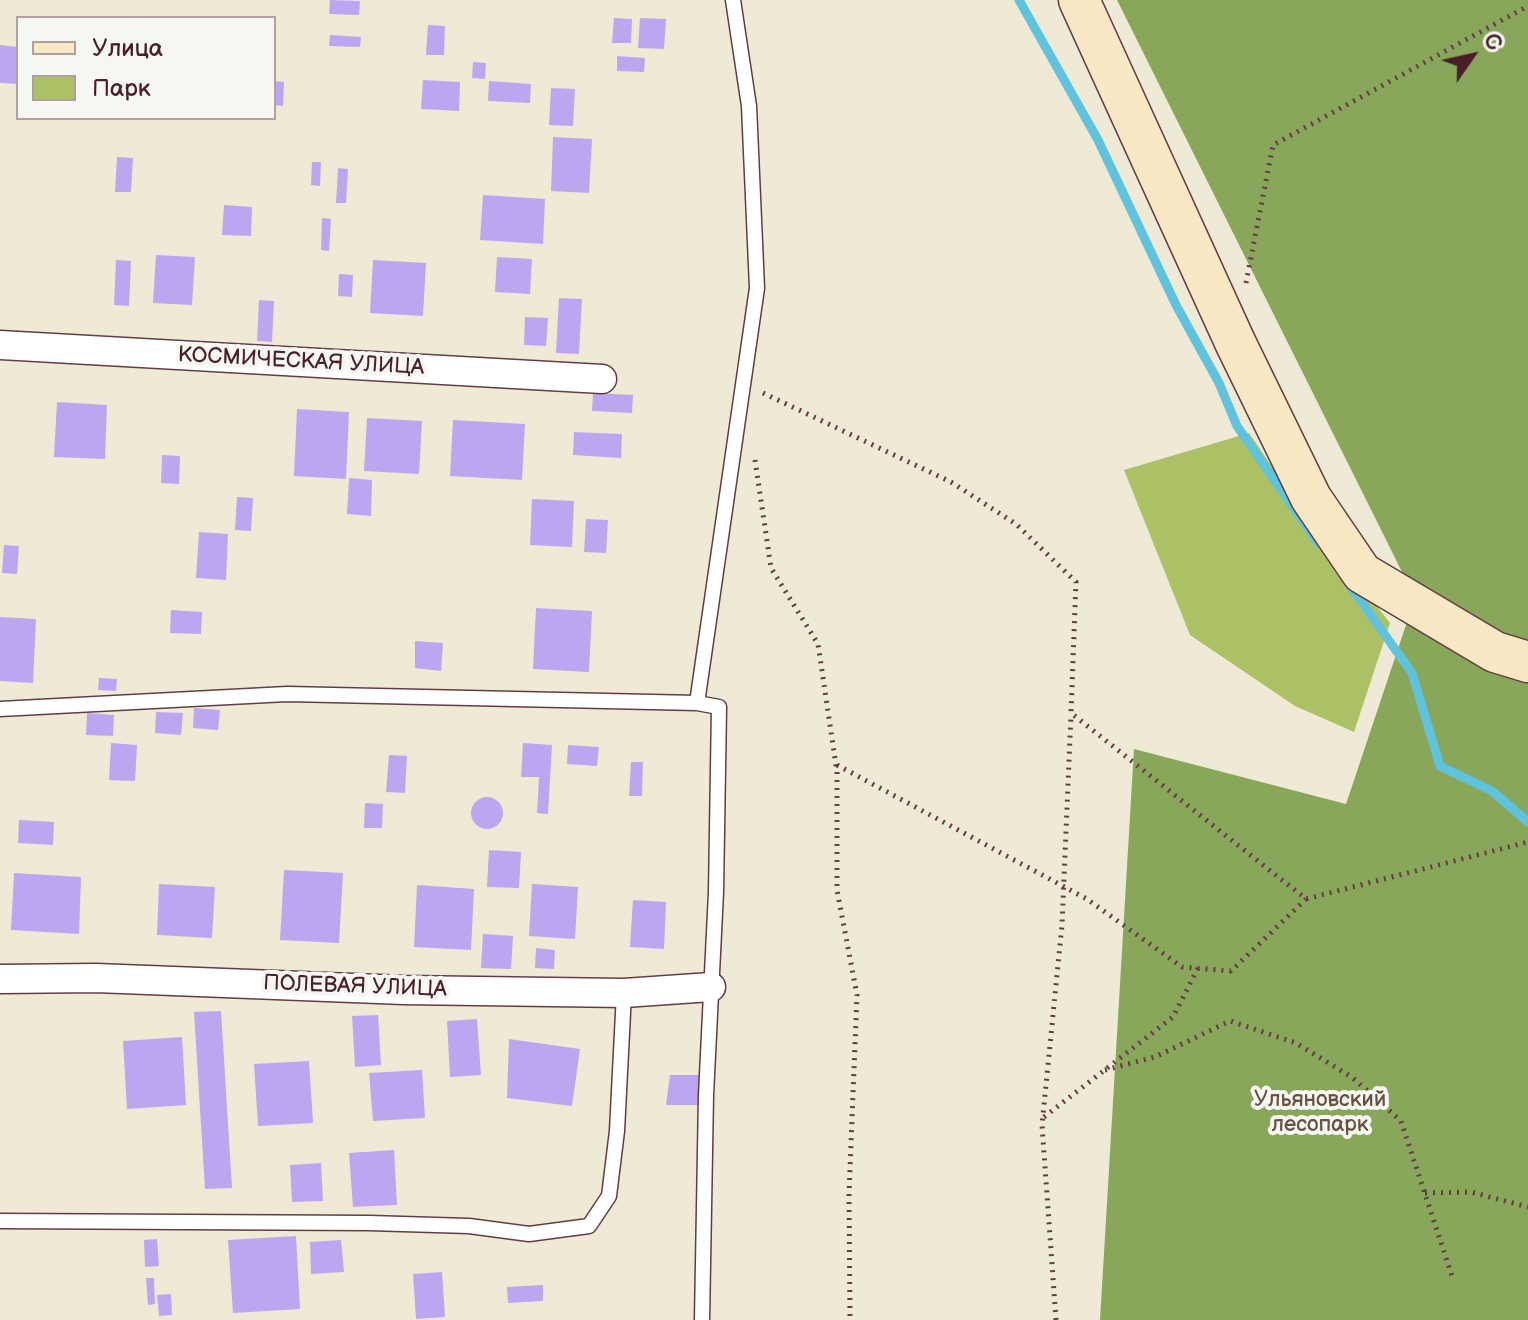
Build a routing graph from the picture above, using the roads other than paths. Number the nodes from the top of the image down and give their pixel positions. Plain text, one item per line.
1 (733, 0) edge
2 (1079, 0) edge
3 (0, 345) edge
4 (602, 379) dead end
5 (1528, 662) edge
6 (697, 703) junction
7 (0, 709) edge
8 (0, 979) edge
9 (711, 987) junction
10 (624, 993) junction
11 (0, 1221) edge
12 (702, 1320) edge

1 - 6 lane
2 - 5 street
3 - 4 street, КОСМИЧЕСКАЯ УЛИЦА
6 - 7 lane
6 - 9 lane
8 - 10 street, ПОЛЕВАЯ УЛИЦА
9 - 10 street, ПОЛЕВАЯ УЛИЦА
9 - 12 lane
10 - 11 lane

